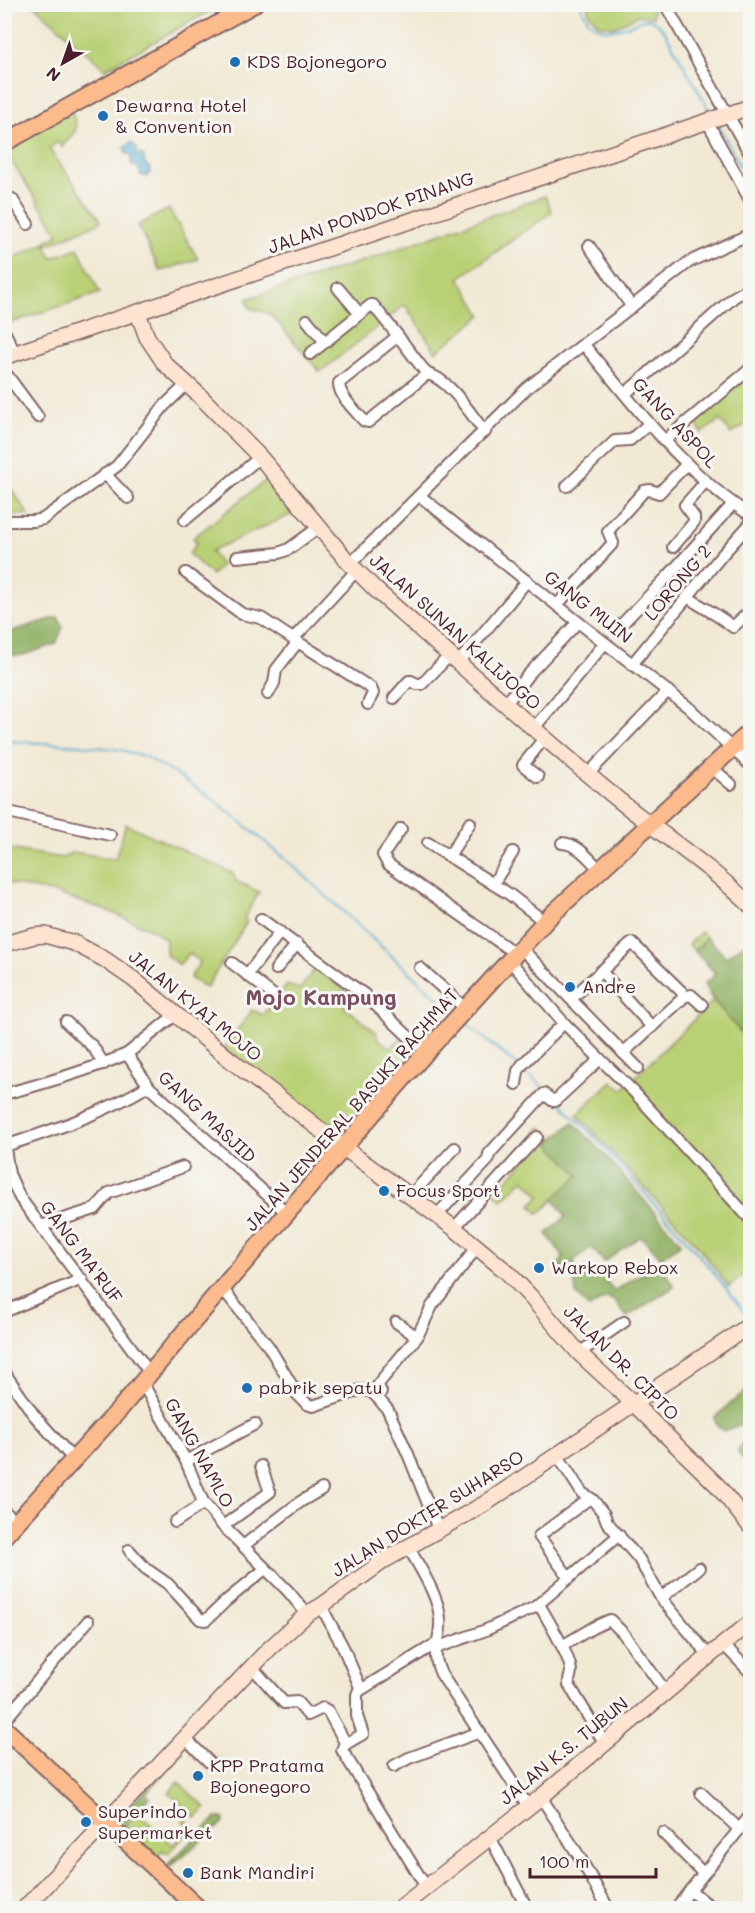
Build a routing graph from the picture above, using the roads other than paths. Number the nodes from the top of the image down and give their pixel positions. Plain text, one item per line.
1 (237, 4) edge
2 (254, 4) edge
3 (665, 4) edge
4 (750, 107) edge
5 (716, 118) junction
6 (4, 134) edge
7 (4, 143) edge
8 (750, 154) edge
9 (4, 195) edge
10 (750, 200) edge
11 (28, 224) dead end
12 (750, 234) edge
13 (589, 246) dead end
14 (338, 288) dead end
15 (750, 288) edge
16 (632, 307) junction
17 (138, 313) junction
18 (360, 314) junction
19 (307, 320) dead end
20 (4, 331) edge
21 (398, 336) junction
22 (325, 342) junction
23 (584, 345) junction
24 (310, 354) dead end
25 (10, 355) edge
26 (750, 369) edge
27 (4, 371) edge
28 (428, 374) junction
29 (186, 384) junction
30 (624, 394) junction
31 (38, 417) dead end
32 (649, 424) junction
33 (485, 432) junction
34 (664, 441) junction
35 (260, 457) junction
36 (687, 464) junction
37 (105, 474) junction
38 (706, 481) junction
39 (567, 486) dead end
40 (420, 496) junction
41 (128, 498) dead end
42 (733, 504) junction
43 (750, 515) edge
44 (185, 520) dead end
45 (4, 521) edge
46 (750, 524) edge
47 (319, 527) junction
48 (673, 547) dead end
49 (237, 557) dead end
50 (353, 568) junction
51 (186, 573) dead end
52 (527, 581) junction
53 (688, 597) junction
54 (557, 605) junction
55 (750, 610) edge
56 (578, 622) junction
57 (623, 623) dead end
58 (295, 641) junction
59 (605, 643) junction
60 (454, 659) junction
61 (633, 663) junction
62 (668, 691) junction
63 (268, 694) dead end
64 (394, 698) dead end
65 (368, 704) dead end
66 (506, 704) junction
67 (750, 732) edge
68 (539, 733) junction
69 (731, 749) junction
70 (750, 765) edge
71 (711, 767) junction
72 (588, 774) junction
73 (538, 777) dead end
74 (731, 784) dead end
75 (4, 811) edge
76 (470, 823) dead end
77 (650, 826) junction
78 (401, 829) dead end
79 (110, 835) dead end
80 (428, 843) dead end
81 (562, 843) dead end
82 (513, 852) dead end
83 (449, 856) junction
84 (601, 871) junction
85 (493, 884) junction
86 (750, 905) edge
87 (261, 919) dead end
88 (545, 922) junction
89 (280, 932) junction
90 (4, 944) edge
91 (297, 944) junction
92 (516, 954) junction
93 (232, 963) dead end
94 (420, 968) dead end
95 (276, 969) dead end
96 (602, 971) junction
97 (247, 975) junction
98 (273, 995) dead end
99 (683, 997) junction
100 (572, 998) junction
101 (702, 1005) dead end
102 (462, 1013) junction
103 (176, 1014) junction
104 (66, 1022) dead end
105 (564, 1023) junction
106 (652, 1027) junction
107 (428, 1052) junction
108 (623, 1053) junction
109 (127, 1054) junction
110 (600, 1059) junction
111 (104, 1064) junction
112 (638, 1068) dead end
113 (516, 1084) dead end
114 (148, 1086) junction
115 (4, 1094) edge
116 (537, 1137) dead end
117 (5, 1144) edge
118 (344, 1148) junction
119 (455, 1148) dead end
120 (183, 1167) dead end
121 (7, 1175) edge
122 (411, 1196) junction
123 (287, 1213) junction
124 (437, 1215) junction
125 (750, 1219) edge
126 (41, 1226) junction
127 (454, 1228) junction
128 (477, 1247) junction
129 (82, 1280) junction
130 (222, 1287) junction
131 (4, 1312) edge
132 (396, 1322) dead end
133 (624, 1322) dead end
134 (747, 1327) edge
135 (417, 1337) junction
136 (579, 1353) junction
137 (4, 1372) edge
138 (146, 1378) junction
139 (377, 1397) junction
140 (633, 1403) junction
141 (255, 1424) dead end
142 (558, 1456) junction
143 (74, 1460) junction
144 (186, 1461) junction
145 (261, 1466) dead end
146 (322, 1489) dead end
147 (590, 1498) junction
148 (204, 1503) junction
149 (11, 1517) edge
150 (175, 1522) dead end
151 (223, 1526) junction
152 (750, 1526) edge
153 (438, 1529) junction
154 (619, 1535) junction
155 (4, 1536) edge
156 (243, 1546) junction
157 (408, 1546) junction
158 (129, 1550) dead end
159 (699, 1568) dead end
160 (265, 1569) junction
161 (568, 1578) junction
162 (661, 1598) junction
163 (539, 1604) junction
164 (314, 1610) junction
165 (88, 1621) dead end
166 (750, 1623) edge
167 (437, 1645) junction
168 (724, 1645) junction
169 (562, 1646) junction
170 (709, 1656) junction
171 (252, 1667) junction
172 (750, 1672) edge
173 (359, 1691) junction
174 (666, 1692) junction
175 (4, 1721) edge
176 (4, 1728) edge
177 (480, 1732) junction
178 (185, 1738) junction
179 (346, 1744) junction
180 (605, 1744) junction
181 (209, 1762) dead end
182 (394, 1766) dead end
183 (701, 1793) dead end
184 (541, 1797) junction
185 (528, 1806) junction
186 (750, 1815) edge
187 (106, 1823) junction
188 (739, 1829) junction
189 (663, 1833) dead end
190 (490, 1837) junction
191 (703, 1873) junction
192 (426, 1887) junction
193 (690, 1890) junction
194 (25, 1908) edge
195 (198, 1908) edge
196 (400, 1908) edge
197 (527, 1908) edge
198 (608, 1908) edge
199 (676, 1908) edge
200 (712, 1908) edge

1 - 6 main road
2 - 7 main road
3 - 5 street
4 - 5 street, JALAN PONDOK PINANG
5 - 8 street
5 - 10 street
5 - 17 street, JALAN PONDOK PINANG
9 - 11 street
12 - 16 street
13 - 16 street
14 - 18 street
15 - 30 street
16 - 23 street
17 - 25 street, JALAN PONDOK PINANG
17 - 29 street, JALAN SUNAN KALIJOGO
18 - 21 street
18 - 22 street
19 - 22 street
20 - 25 street
21 - 28 street
21 - 28 street
22 - 24 street
23 - 30 street, GANG ASPOL
23 - 33 street
26 - 34 street
27 - 31 street
28 - 33 street
29 - 35 street, JALAN SUNAN KALIJOGO
29 - 37 street
30 - 32 street, GANG ASPOL
32 - 34 street, GANG ASPOL
32 - 39 street
33 - 40 street
34 - 36 street, GANG ASPOL
35 - 44 street
35 - 47 street, JALAN SUNAN KALIJOGO
36 - 38 street, GANG ASPOL
36 - 54 street
37 - 41 street
37 - 45 street
38 - 42 street, GANG ASPOL
38 - 48 street
40 - 50 street
40 - 52 street, GANG MUIN
42 - 43 street, GANG ASPOL
42 - 57 street
46 - 53 street, LORONG 2
47 - 49 street
47 - 50 street, JALAN SUNAN KALIJOGO
50 - 58 street
50 - 60 street, JALAN SUNAN KALIJOGO
51 - 58 street
52 - 54 street, GANG MUIN
52 - 60 street
53 - 55 street
53 - 61 street, LORONG 2
54 - 56 street, GANG MUIN
56 - 59 street, GANG MUIN
56 - 66 street
58 - 63 street
58 - 65 street
59 - 61 street, GANG MUIN
59 - 68 street
60 - 64 street
60 - 66 street, JALAN SUNAN KALIJOGO
61 - 62 street, GANG MUIN
62 - 69 street, GANG MUIN
62 - 72 street
66 - 68 street, JALAN SUNAN KALIJOGO
67 - 69 main road, JALAN JENDERAL BASUKI RACHMAT
68 - 72 street, JALAN SUNAN KALIJOGO
68 - 73 street
69 - 70 street
69 - 71 main road, JALAN JENDERAL BASUKI RACHMAT
71 - 74 street
71 - 77 main road, JALAN JENDERAL BASUKI RACHMAT
72 - 77 street, JALAN SUNAN KALIJOGO
75 - 79 street
76 - 83 street
77 - 84 main road, JALAN JENDERAL BASUKI RACHMAT
77 - 86 street, JALAN SUNAN KALIJOGO
78 - 92 street
80 - 83 street
81 - 84 street
82 - 85 street
83 - 85 street
84 - 88 main road, JALAN JENDERAL BASUKI RACHMAT
85 - 88 street
87 - 89 street
88 - 92 main road, JALAN JENDERAL BASUKI RACHMAT
89 - 91 street
89 - 97 street
90 - 103 street, JALAN KYAI MOJO
91 - 95 street
91 - 107 street
92 - 100 street
92 - 102 main road, JALAN JENDERAL BASUKI RACHMAT
92 - 105 street
93 - 97 street
94 - 102 street
96 - 99 street
96 - 100 street
96 - 106 street
97 - 98 street
99 - 101 street
99 - 106 street
100 - 108 street
102 - 107 main road, JALAN JENDERAL BASUKI RACHMAT
103 - 109 street
103 - 118 street, JALAN KYAI MOJO
104 - 111 street
105 - 110 street
105 - 113 street
106 - 108 street
107 - 118 main road, JALAN JENDERAL BASUKI RACHMAT
108 - 112 street
109 - 111 street
109 - 114 street, GANG MASJID
110 - 124 street
110 - 125 street
111 - 115 street
114 - 117 street
114 - 123 street, GANG MASJID
116 - 127 street
117 - 121 street, GANG MA'RUF
118 - 122 street, JALAN DR. CIPTO
118 - 123 main road, JALAN JENDERAL BASUKI RACHMAT
119 - 122 street
120 - 126 street
121 - 126 street, GANG MA'RUF
122 - 124 street, JALAN DR. CIPTO
123 - 130 main road, JALAN JENDERAL BASUKI RACHMAT
124 - 127 street, JALAN DR. CIPTO
126 - 129 street, GANG MA'RUF
127 - 128 street, JALAN DR. CIPTO
128 - 135 street
128 - 136 street, JALAN DR. CIPTO
129 - 131 street
129 - 138 street, GANG MA'RUF
130 - 138 main road, JALAN JENDERAL BASUKI RACHMAT
130 - 139 street
132 - 135 street
133 - 136 street
134 - 140 street, JALAN DOKTER SUHARSO
135 - 139 street
136 - 140 street, JALAN DR. CIPTO
137 - 143 street
138 - 143 main road, JALAN JENDERAL BASUKI RACHMAT
138 - 144 street, GANG NAMLO
139 - 153 street
140 - 142 street, JALAN DOKTER SUHARSO
140 - 152 street, JALAN DR. CIPTO
141 - 144 street
142 - 147 street
142 - 153 street, JALAN DOKTER SUHARSO
143 - 149 main road, JALAN JENDERAL BASUKI RACHMAT
144 - 148 street, GANG NAMLO
145 - 151 street
146 - 156 street
147 - 154 street
147 - 161 street
148 - 150 street
148 - 151 street, GANG NAMLO
149 - 155 main road, JALAN JENDERAL BASUKI RACHMAT
151 - 156 street, GANG NAMLO
153 - 157 street, JALAN DOKTER SUHARSO
154 - 161 street
154 - 162 street
156 - 160 street, GANG NAMLO
157 - 164 street, JALAN DOKTER SUHARSO
157 - 167 street
158 - 160 street
159 - 162 street
160 - 164 street, GANG NAMLO
161 - 163 street
162 - 170 street
163 - 167 street
163 - 169 street
164 - 171 street, JALAN DOKTER SUHARSO
164 - 173 street, GANG NAMLO
165 - 175 street
166 - 168 street, JALAN K.S. TUBUN
167 - 173 street
167 - 177 street
168 - 170 street, JALAN K.S. TUBUN
168 - 172 street
169 - 174 street
169 - 180 street
170 - 174 street, JALAN K.S. TUBUN
171 - 178 street, JALAN DOKTER SUHARSO
171 - 179 street
173 - 179 street, GANG NAMLO
174 - 180 street, JALAN K.S. TUBUN
176 - 187 main road
177 - 182 street
177 - 185 street
178 - 181 street
178 - 187 street, JALAN DOKTER SUHARSO
179 - 192 street
180 - 184 street, JALAN K.S. TUBUN
183 - 188 street
184 - 185 street, JALAN K.S. TUBUN
184 - 198 street
185 - 190 street, JALAN K.S. TUBUN
186 - 188 street
187 - 194 street, JALAN DOKTER SUHARSO
187 - 195 main road
188 - 191 street
189 - 191 street
190 - 192 street, JALAN K.S. TUBUN
190 - 197 street
191 - 193 street
192 - 196 street, JALAN K.S. TUBUN
193 - 199 street
193 - 200 street

